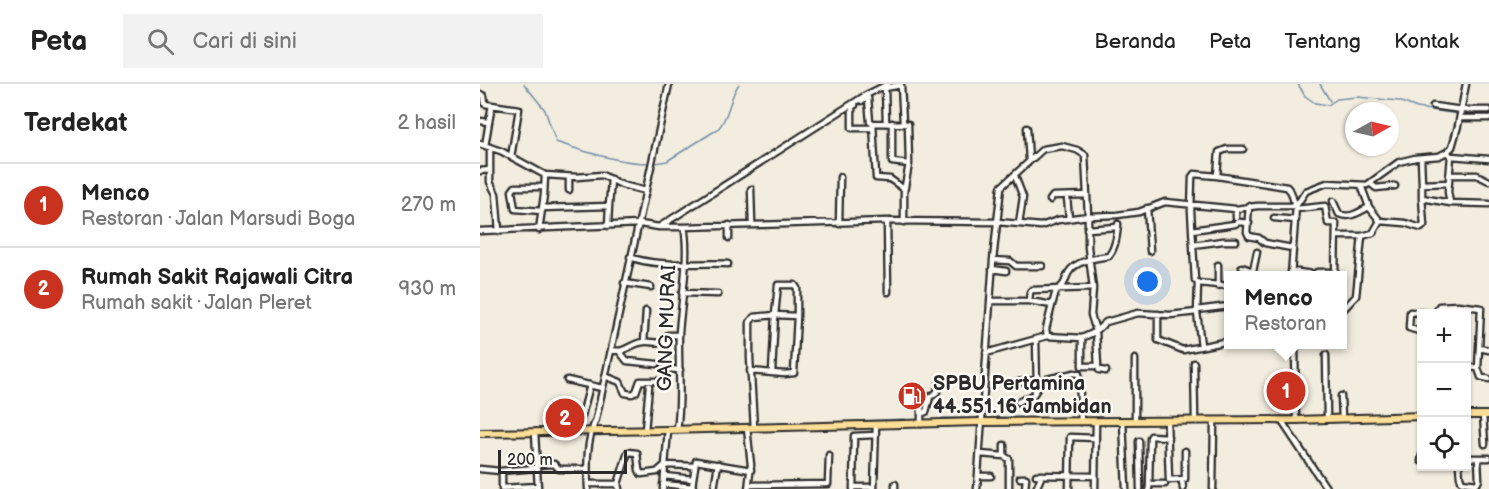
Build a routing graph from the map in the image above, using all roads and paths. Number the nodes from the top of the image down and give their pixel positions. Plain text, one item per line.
1 (669, 84) edge
2 (888, 84) edge
3 (1466, 84) edge
4 (480, 94) edge
5 (492, 105) junction
6 (1433, 106) dead end
7 (1489, 110) edge
8 (1461, 114) junction
9 (1489, 118) edge
10 (480, 121) edge
11 (489, 122) junction
12 (889, 123) junction
13 (903, 123) junction
14 (873, 126) junction
15 (1027, 128) dead end
16 (485, 146) edge
17 (1243, 149) dead end
18 (1449, 154) junction
19 (511, 157) junction
20 (1421, 158) junction
21 (1489, 159) edge
22 (1029, 160) junction
23 (909, 164) junction
24 (490, 170) junction
25 (480, 171) edge
26 (545, 175) junction
27 (1449, 175) junction
28 (1015, 176) junction
29 (1216, 176) junction
30 (569, 177) junction
31 (840, 177) dead end
32 (611, 179) junction
33 (1489, 181) edge
34 (1449, 183) junction
35 (1371, 184) junction
36 (1422, 184) junction
37 (1361, 185) junction
38 (1395, 186) dead end
39 (544, 188) junction
40 (751, 189) dead end
41 (904, 189) junction
42 (569, 190) dead end
43 (646, 191) junction
44 (1087, 195) junction
45 (1067, 197) junction
46 (1422, 198) junction
47 (1050, 201) dead end
48 (1333, 201) dead end
49 (1450, 202) junction
50 (1489, 204) edge
51 (1190, 205) junction
52 (1297, 205) junction
53 (609, 206) junction
54 (1250, 206) junction
55 (1369, 207) junction
56 (1147, 208) junction
57 (542, 209) junction
58 (1236, 209) junction
59 (1088, 216) junction
60 (1236, 218) dead end
61 (1274, 218) dead end
62 (1069, 219) junction
63 (1296, 220) junction
64 (887, 221) junction
65 (1380, 221) junction
66 (904, 222) junction
67 (998, 222) junction
68 (1249, 223) junction
69 (640, 224) junction
70 (752, 224) junction
71 (839, 224) junction
72 (1019, 224) junction
73 (729, 225) junction
74 (608, 226) junction
75 (684, 227) junction
76 (657, 228) junction
77 (1087, 229) junction
78 (539, 230) junction
79 (1192, 230) junction
80 (480, 231) edge
81 (499, 231) junction
82 (1336, 236) junction
83 (1362, 236) junction
84 (729, 238) dead end
85 (1236, 242) dead end
86 (1193, 246) junction
87 (1292, 248) junction
88 (1150, 251) dead end
89 (1257, 252) dead end
90 (630, 257) junction
91 (1089, 259) junction
92 (993, 260) junction
93 (685, 264) junction
94 (728, 264) dead end
95 (1218, 265) dead end
96 (1042, 266) dead end
97 (1242, 267) dead end
98 (992, 269) junction
99 (1006, 271) dead end
100 (1249, 271) edge
101 (1253, 271) edge
102 (1291, 271) edge
103 (1335, 271) edge
104 (624, 283) junction
105 (1198, 283) junction
106 (1218, 286) junction
107 (1224, 286) edge
108 (651, 287) dead end
109 (1093, 288) junction
110 (1059, 289) junction
111 (682, 292) junction
112 (888, 292) dead end
113 (718, 294) dead end
114 (990, 301) junction
115 (1029, 301) junction
116 (1347, 303) edge
117 (1052, 305) junction
118 (1458, 305) junction
119 (1224, 307) edge
120 (1481, 308) junction
121 (1438, 309) edge
122 (1458, 309) edge
123 (1489, 309) edge
124 (646, 311) dead end
125 (1197, 311) junction
126 (1417, 312) edge
127 (1158, 314) junction
128 (775, 315) junction
129 (797, 316) junction
130 (1417, 330) edge
131 (1096, 331) junction
132 (679, 335) junction
133 (1047, 336) junction
134 (1082, 338) junction
135 (1036, 339) junction
136 (644, 342) junction
137 (1224, 342) edge
138 (1201, 346) junction
139 (1479, 348) junction
140 (1295, 349) edge
141 (611, 350) junction
142 (1489, 350) edge
143 (620, 352) junction
144 (987, 353) junction
145 (1326, 355) dead end
146 (1135, 359) dead end
147 (1194, 363) dead end
148 (657, 364) dead end
149 (1098, 366) junction
150 (1471, 367) edge
151 (1479, 368) junction
152 (667, 369) dead end
153 (680, 370) junction
154 (750, 371) junction
155 (1106, 371) dead end
156 (772, 372) junction
157 (605, 376) junction
158 (1047, 379) dead end
159 (1489, 379) edge
160 (567, 380) dead end
161 (940, 380) dead end
162 (1036, 380) junction
163 (659, 381) dead end
164 (1018, 382) dead end
165 (590, 385) junction
166 (649, 386) dead end
167 (602, 388) junction
168 (1341, 396) dead end
169 (921, 401) dead end
170 (1018, 402) dead end
171 (922, 413) junction
172 (1486, 415) edge
173 (1417, 416) edge
174 (1327, 418) junction
175 (1342, 418) junction
176 (1194, 420) junction
177 (1281, 420) junction
178 (1296, 420) junction
179 (1123, 421) junction
180 (1135, 421) junction
181 (1167, 421) junction
182 (1214, 421) junction
183 (981, 422) junction
184 (1081, 422) junction
185 (1096, 422) junction
186 (580, 423) dead end
187 (921, 424) junction
188 (876, 425) junction
189 (750, 428) junction
190 (645, 430) junction
191 (668, 430) junction
192 (677, 430) junction
193 (535, 432) junction
194 (590, 432) junction
195 (480, 433) edge
196 (875, 435) junction
197 (1168, 437) junction
198 (1096, 438) junction
199 (1139, 441) dead end
200 (1485, 444) dead end
201 (1004, 445) dead end
202 (1185, 451) dead end
203 (980, 454) junction
204 (828, 455) dead end
205 (1004, 456) junction
206 (1471, 458) edge
207 (1478, 458) junction
208 (1489, 458) edge
209 (718, 464) junction
210 (665, 465) junction
211 (536, 466) junction
212 (694, 466) junction
213 (480, 469) edge
214 (586, 469) junction
215 (751, 470) junction
216 (502, 471) junction
217 (1459, 471) edge
218 (664, 476) junction
219 (978, 476) junction
220 (991, 476) dead end
221 (1069, 476) junction
222 (1095, 476) junction
223 (1020, 478) dead end
224 (693, 479) junction
225 (1182, 480) junction
226 (1166, 484) edge
227 (1149, 486) edge
228 (588, 487) edge
229 (619, 487) edge
230 (663, 487) edge
231 (748, 487) edge
232 (769, 487) edge
233 (502, 488) edge
234 (538, 488) edge
235 (693, 488) edge
236 (853, 488) edge
237 (874, 488) edge
238 (714, 489) edge
239 (977, 489) edge
240 (1010, 489) edge
241 (1025, 489) edge
242 (1036, 489) edge
243 (1069, 489) edge
244 (1095, 489) edge
245 (1125, 489) edge
246 (1140, 489) edge
247 (1183, 489) edge
248 (1213, 489) edge
249 (1327, 489) edge

1 - 43 street
2 - 76 street
3 - 8 street
4 - 5 street
5 - 11 street
5 - 19 street
6 - 8 street
7 - 8 street
8 - 9 street
8 - 18 street
10 - 11 street
11 - 16 street
12 - 13 street
12 - 13 street
12 - 14 street
12 - 23 street
13 - 23 street
14 - 14 street
14 - 41 street
15 - 22 street
16 - 19 street
16 - 24 street
17 - 29 street
18 - 20 street
18 - 21 street
18 - 27 street
19 - 26 street
20 - 35 street
20 - 36 street
22 - 28 street
22 - 44 street
23 - 41 street
24 - 25 street
24 - 81 street
26 - 30 street
26 - 39 street
27 - 33 street
27 - 34 street
28 - 67 street
28 - 72 street
29 - 51 street
29 - 52 street
30 - 32 street
30 - 42 street
31 - 71 street
32 - 43 street
32 - 53 street
34 - 36 street
34 - 49 street
35 - 37 street
35 - 38 street
36 - 46 street
37 - 52 street
37 - 55 street
39 - 57 street
39 - 57 street
40 - 70 street
41 - 66 street
43 - 69 street
44 - 45 street
44 - 59 street
45 - 47 street
45 - 62 street
46 - 49 street
46 - 65 street
48 - 55 street
49 - 50 street
51 - 56 street
51 - 58 street
51 - 79 street
52 - 54 street
52 - 63 street
52 - 82 street
53 - 57 street
53 - 74 street
54 - 58 street
54 - 68 street
55 - 65 street
56 - 59 street
56 - 88 street
57 - 78 street
58 - 60 street
59 - 62 street
59 - 77 street
61 - 63 street
62 - 72 street
63 - 87 street
64 - 66 street
64 - 71 street
64 - 112 street
65 - 83 street
66 - 67 street
67 - 72 street
67 - 92 street
68 - 79 street
68 - 87 street
69 - 74 street
69 - 76 street
69 - 90 street
70 - 71 street
70 - 73 street
73 - 75 street
73 - 84 street
74 - 78 street
75 - 76 street
75 - 93 street, GANG MURAI
77 - 91 street
77 - 91 street
78 - 81 street
79 - 86 street
80 - 81 street
82 - 83 street
82 - 103 street
83 - 116 street
85 - 86 street
86 - 105 street
87 - 102 street
89 - 101 street
90 - 93 street
90 - 104 street
91 - 109 street
91 - 110 street
92 - 96 street
92 - 98 street
93 - 94 street
93 - 111 street, GANG MURAI
95 - 106 street
97 - 100 street
98 - 99 street
98 - 114 street
104 - 108 street
104 - 141 street
105 - 106 street
105 - 125 street
106 - 107 street
109 - 110 street
109 - 131 street
110 - 115 street
110 - 117 street
111 - 113 street
111 - 132 street, GANG MURAI
114 - 115 street
114 - 144 street
115 - 117 street
117 - 133 street
118 - 120 street
118 - 121 street
118 - 122 street
119 - 125 street
120 - 123 street
120 - 139 street
124 - 136 street
125 - 127 street
125 - 138 street
126 - 130 street
127 - 131 street
127 - 138 street
128 - 129 street
128 - 129 street
128 - 154 street
128 - 156 street
129 - 156 street
131 - 134 street
131 - 149 street
132 - 136 street
132 - 153 street, GANG MURAI
133 - 134 street
133 - 135 street
134 - 149 street
135 - 144 street
135 - 162 street
136 - 143 street
137 - 138 street
139 - 142 street
139 - 151 street
140 - 178 street
141 - 143 street
141 - 157 street
143 - 148 street
144 - 183 street
145 - 174 street
146 - 180 street
147 - 176 street
149 - 155 street
150 - 151 street
151 - 159 street
152 - 153 street
153 - 192 street, GANG MURAI
154 - 156 street
154 - 189 street
157 - 163 street
157 - 167 street
158 - 184 street
160 - 165 street
161 - 171 street
162 - 164 street
162 - 170 street
165 - 167 street
165 - 186 street
166 - 190 street
167 - 194 street
168 - 175 street
169 - 171 street
171 - 187 street
172 - 200 street
173 - 175 main road
174 - 175 main road
174 - 178 main road
176 - 181 main road
176 - 182 main road
177 - 178 main road
177 - 182 main road
177 - 249 street
179 - 180 main road
179 - 185 main road
179 - 245 street
180 - 181 main road
181 - 197 street
182 - 248 street
183 - 184 main road
183 - 187 main road
183 - 203 street
184 - 185 main road
185 - 198 street
187 - 188 main road
188 - 189 main road
188 - 196 street
189 - 192 main road
189 - 215 street
190 - 191 main road
190 - 194 main road
191 - 192 main road
191 - 210 street
193 - 194 main road
193 - 195 main road
193 - 211 street
194 - 214 street
196 - 236 street
196 - 237 street
197 - 226 street
197 - 227 street
198 - 221 street
198 - 222 street
199 - 246 street
201 - 205 street
202 - 225 street
203 - 205 street
203 - 219 street
204 - 232 street
205 - 240 street
206 - 207 street
207 - 208 street
207 - 217 street
209 - 212 street
209 - 215 street
209 - 238 street
210 - 212 street
210 - 218 street
210 - 229 street
211 - 214 street
211 - 216 street
211 - 234 street
212 - 224 street
213 - 216 street
214 - 228 street
215 - 231 street
216 - 233 street
218 - 224 street
218 - 230 street
219 - 220 street
219 - 239 street
221 - 222 street
221 - 242 street
221 - 243 street
222 - 244 street
223 - 241 street
224 - 235 street
225 - 226 street
225 - 247 street
226 - 227 street
228 - 229 street
230 - 235 street
231 - 232 street
233 - 234 street
236 - 237 street

